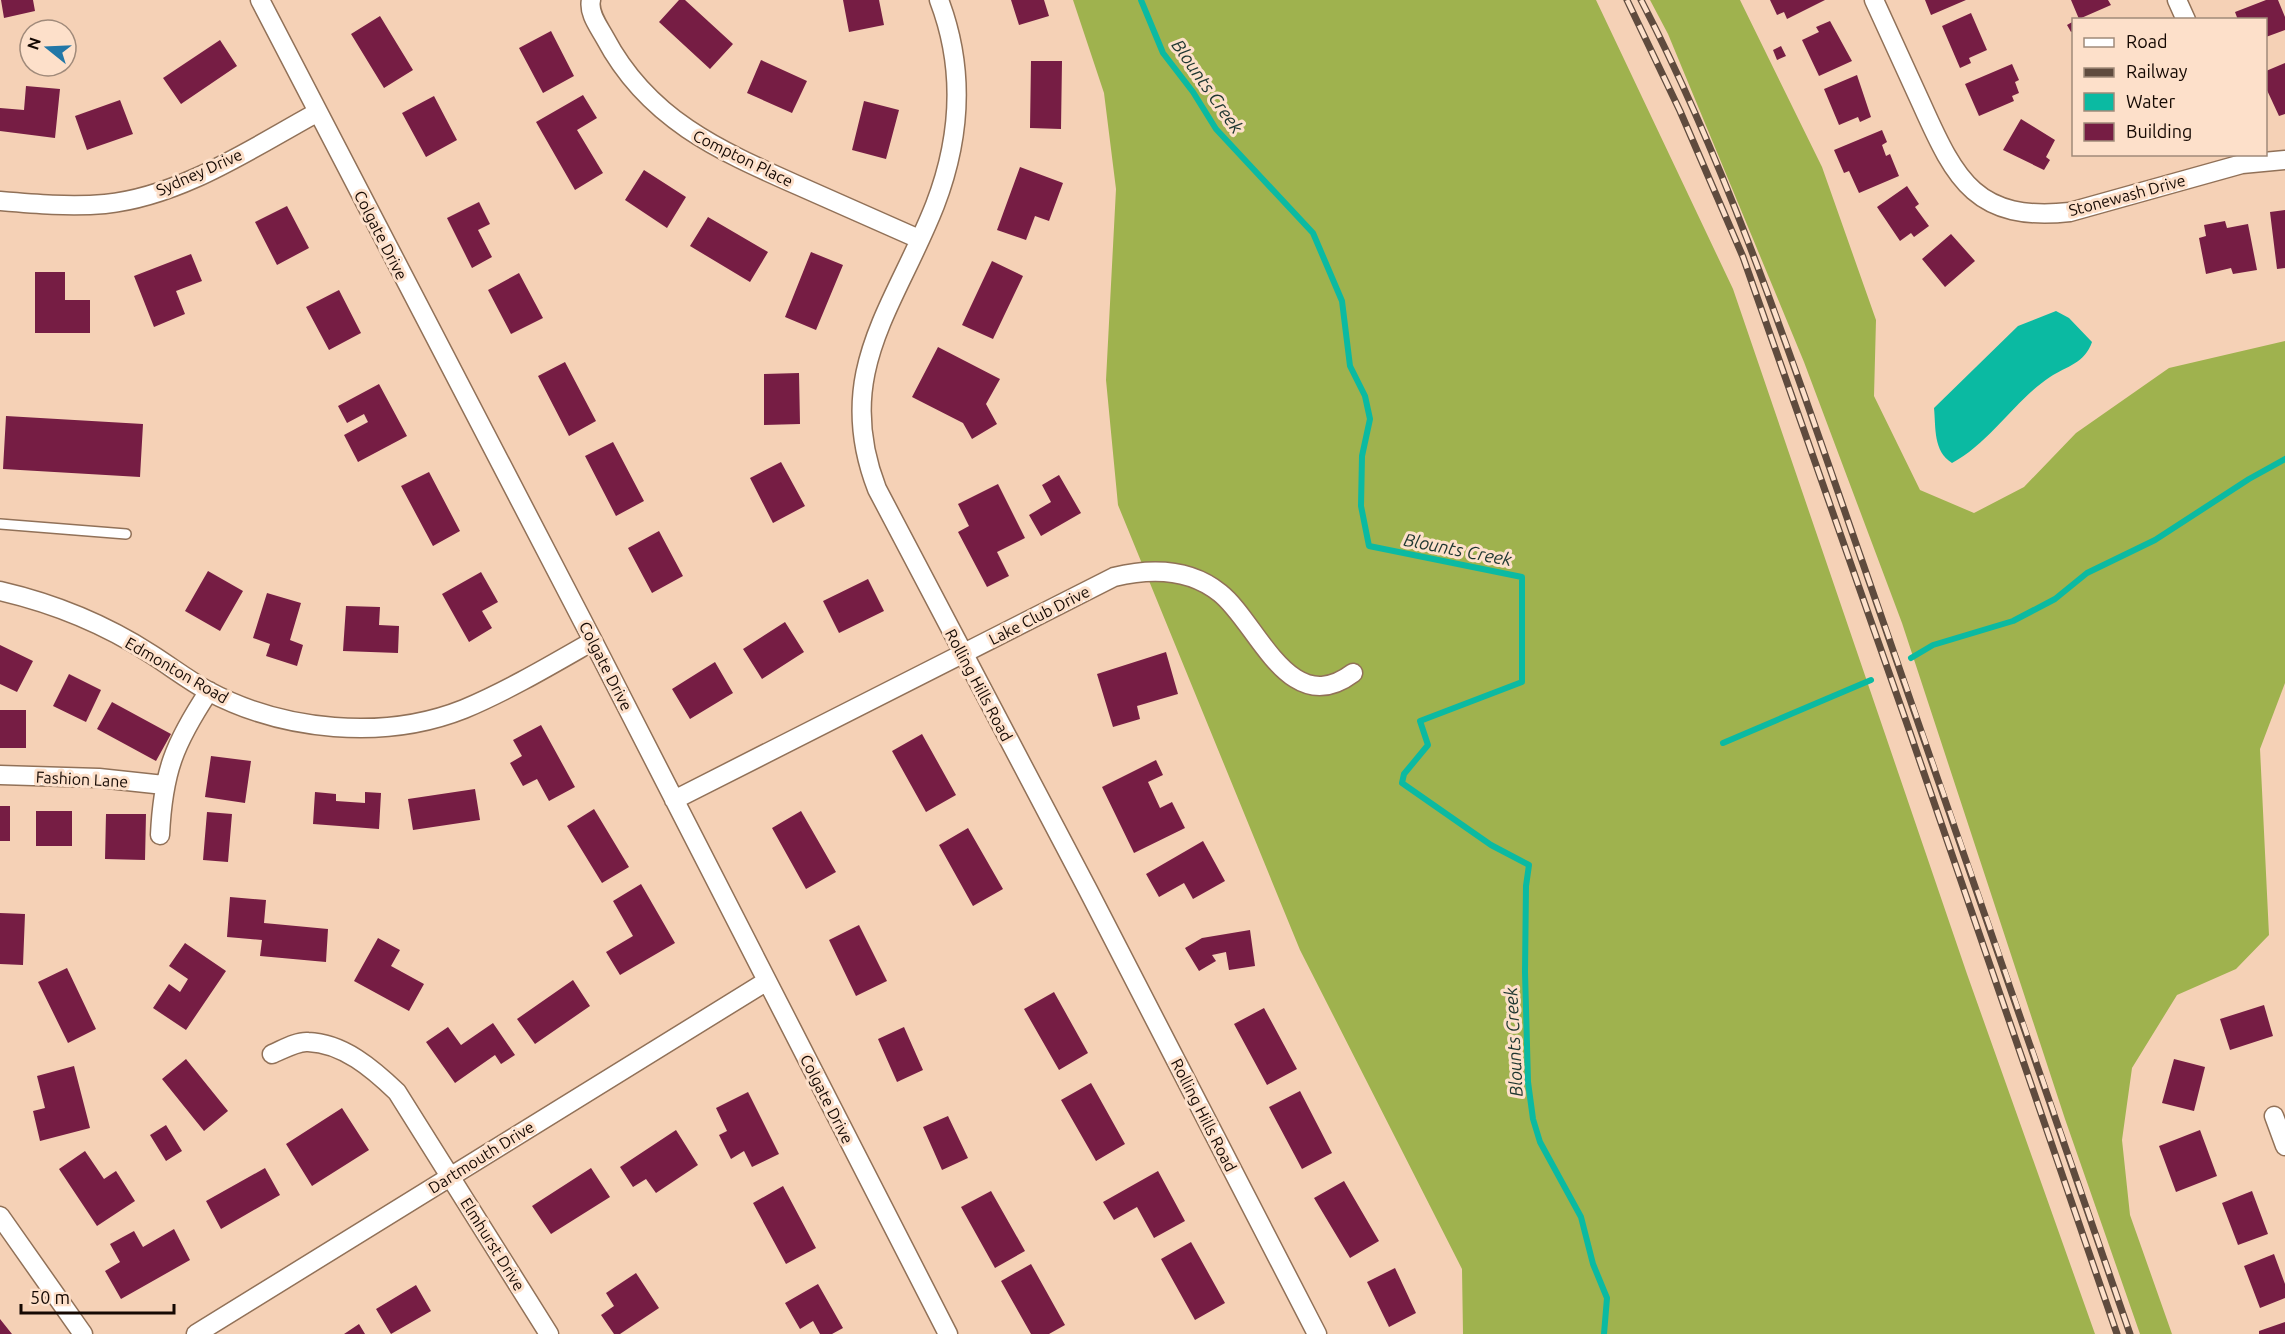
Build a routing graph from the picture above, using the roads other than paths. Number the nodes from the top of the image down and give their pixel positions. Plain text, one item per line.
1 (260, 0) edge
2 (591, 0) edge
3 (939, 0) edge
4 (1874, 0) edge
5 (2177, 0) edge
6 (2185, 18) edge
7 (318, 112) junction
8 (2240, 159) edge
9 (2285, 160) edge
10 (0, 201) edge
11 (919, 239) junction
12 (0, 524) edge
13 (126, 534) dead end
14 (0, 591) edge
15 (593, 641) junction
16 (962, 654) junction
17 (1353, 673) dead end
18 (209, 691) junction
19 (0, 775) edge
20 (164, 785) junction
21 (675, 800) junction
22 (160, 835) dead end
23 (767, 981) junction
24 (272, 1054) dead end
25 (2274, 1116) dead end
26 (2285, 1146) edge
27 (451, 1176) junction
28 (0, 1216) edge
29 (83, 1334) edge
30 (196, 1334) edge
31 (549, 1334) edge
32 (948, 1334) edge
33 (1317, 1334) edge

1 - 7 street, Colgate Drive
2 - 11 street, Compton Place
3 - 11 street, Rolling Hills Road
4 - 8 street, Stonewash Drive
5 - 6 street
7 - 10 street, Sydney Drive
7 - 15 street, Colgate Drive
8 - 9 street, Stonewash Drive
11 - 16 street, Rolling Hills Road
12 - 13 lane
14 - 18 street, Edmonton Road
15 - 18 street, Edmonton Road
15 - 21 street, Colgate Drive
16 - 17 street, Lake Club Drive
16 - 21 street, Lake Club Drive
16 - 33 street, Rolling Hills Road
18 - 20 street
19 - 20 street, Fashion Lane
20 - 22 street
21 - 23 street, Colgate Drive
23 - 27 street, Dartmouth Drive
23 - 32 street, Colgate Drive
24 - 27 street, Elmhurst Drive
25 - 26 street
27 - 30 street, Dartmouth Drive
27 - 31 street, Elmhurst Drive
28 - 29 street

